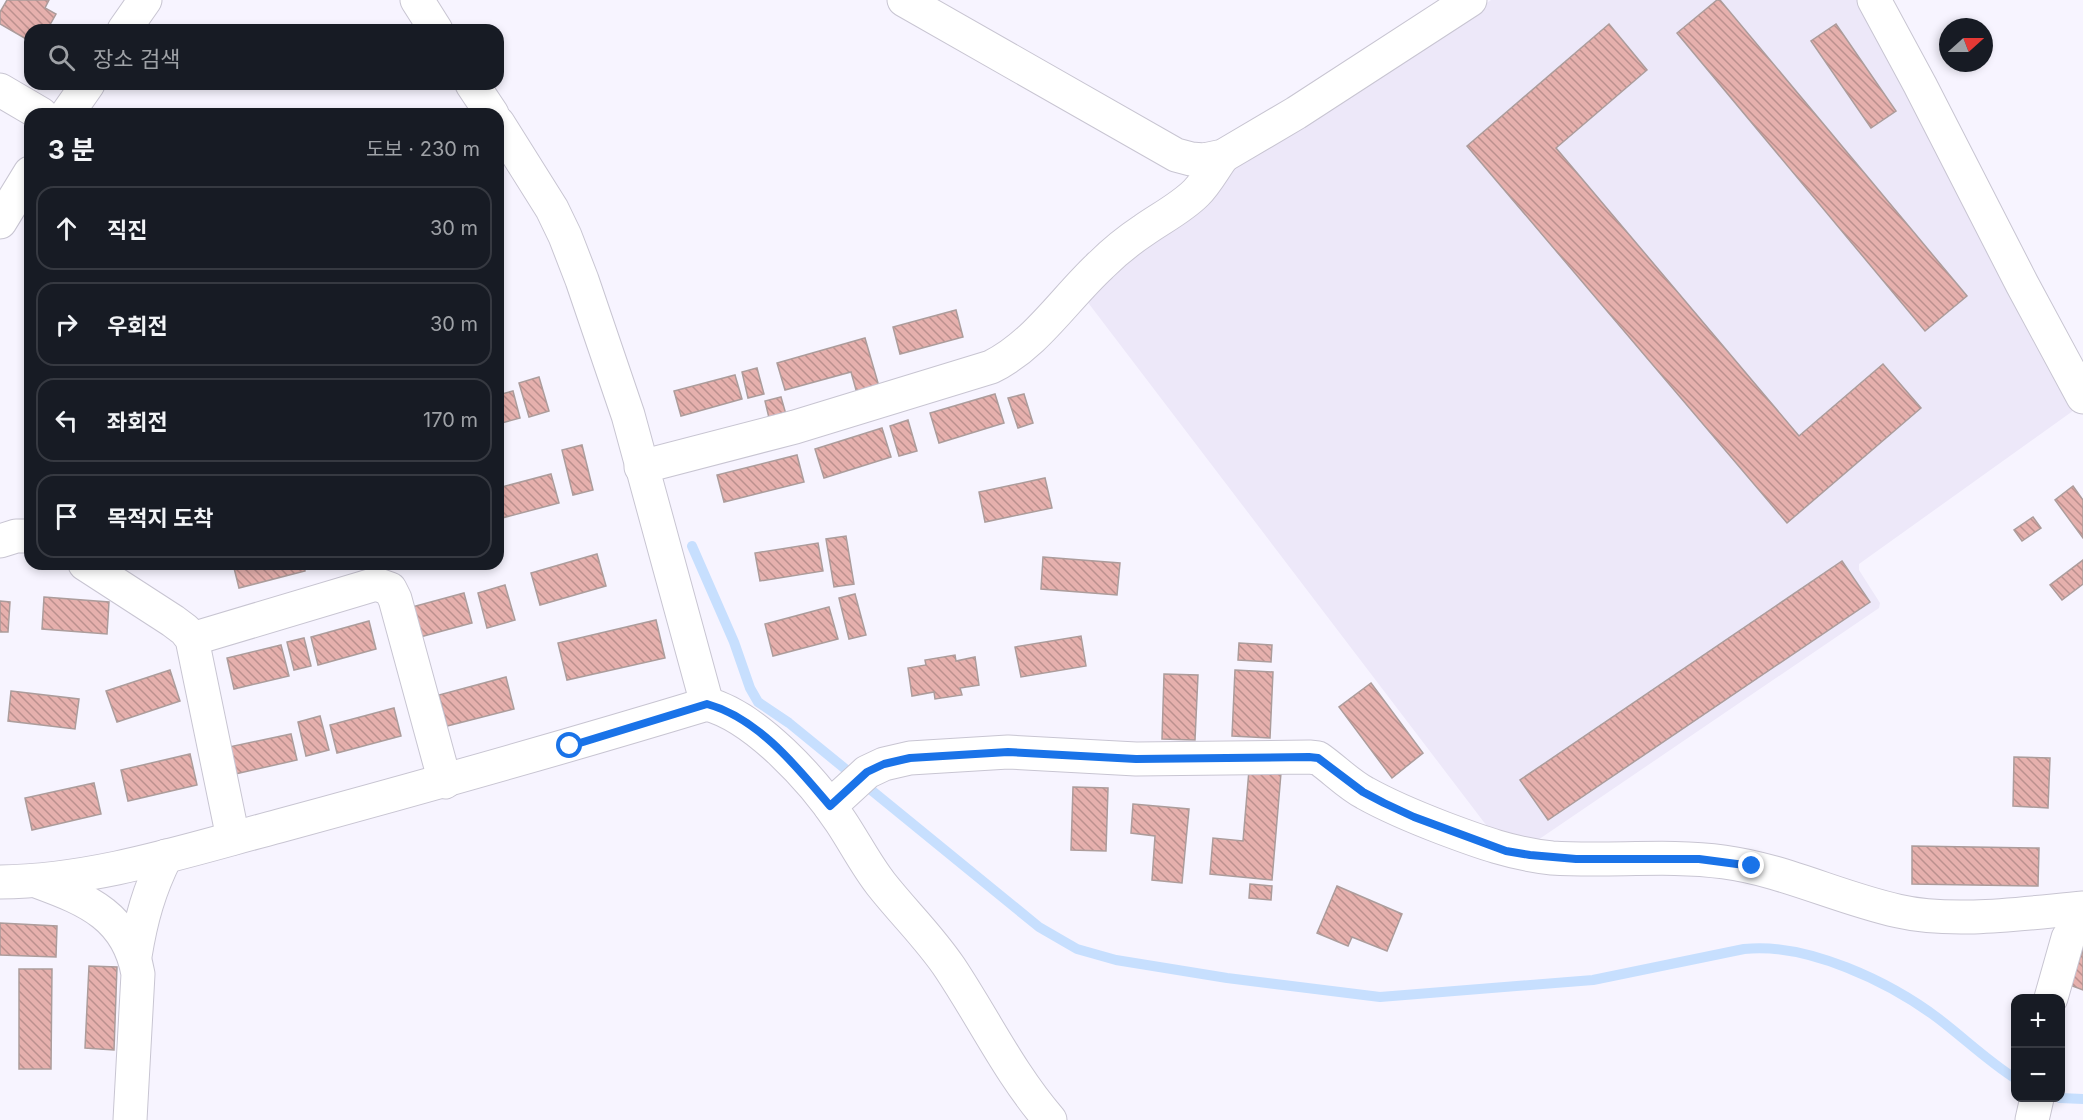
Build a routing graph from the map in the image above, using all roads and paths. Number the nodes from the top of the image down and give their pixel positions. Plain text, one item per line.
1 (145, 0) edge
2 (417, 0) edge
3 (904, 0) edge
4 (1470, 0) edge
5 (1874, 0) edge
6 (128, 24) edge
7 (432, 24) edge
8 (0, 90) edge
9 (84, 90) edge
10 (476, 90) edge
11 (31, 108) edge
12 (72, 108) edge
13 (488, 108) edge
14 (504, 133) edge
15 (1222, 156) junction
16 (24, 183) edge
17 (0, 222) edge
18 (2083, 397) edge
19 (642, 467) junction
20 (24, 536) edge
21 (0, 541) edge
22 (95, 570) edge
23 (192, 639) junction
24 (707, 704) junction
25 (445, 782) junction
26 (849, 789) junction
27 (233, 838) junction
28 (166, 856) junction
29 (0, 882) edge
30 (37, 882) junction
31 (2083, 908) edge
32 (2083, 915) edge
33 (135, 956) junction
34 (2052, 994) edge
35 (130, 1120) edge
36 (1050, 1120) edge

1 - 6 street
2 - 7 street
3 - 15 street
4 - 15 street
5 - 18 street
8 - 11 street
9 - 12 street
10 - 13 street
14 - 19 street
15 - 19 street
16 - 17 street
19 - 24 street
20 - 21 street
22 - 23 street
23 - 25 street
23 - 27 street
24 - 25 street
24 - 26 street
25 - 27 street
26 - 31 street
26 - 36 street
27 - 28 street
28 - 30 street
28 - 33 street
29 - 30 street
30 - 33 street
32 - 34 street
33 - 35 street

